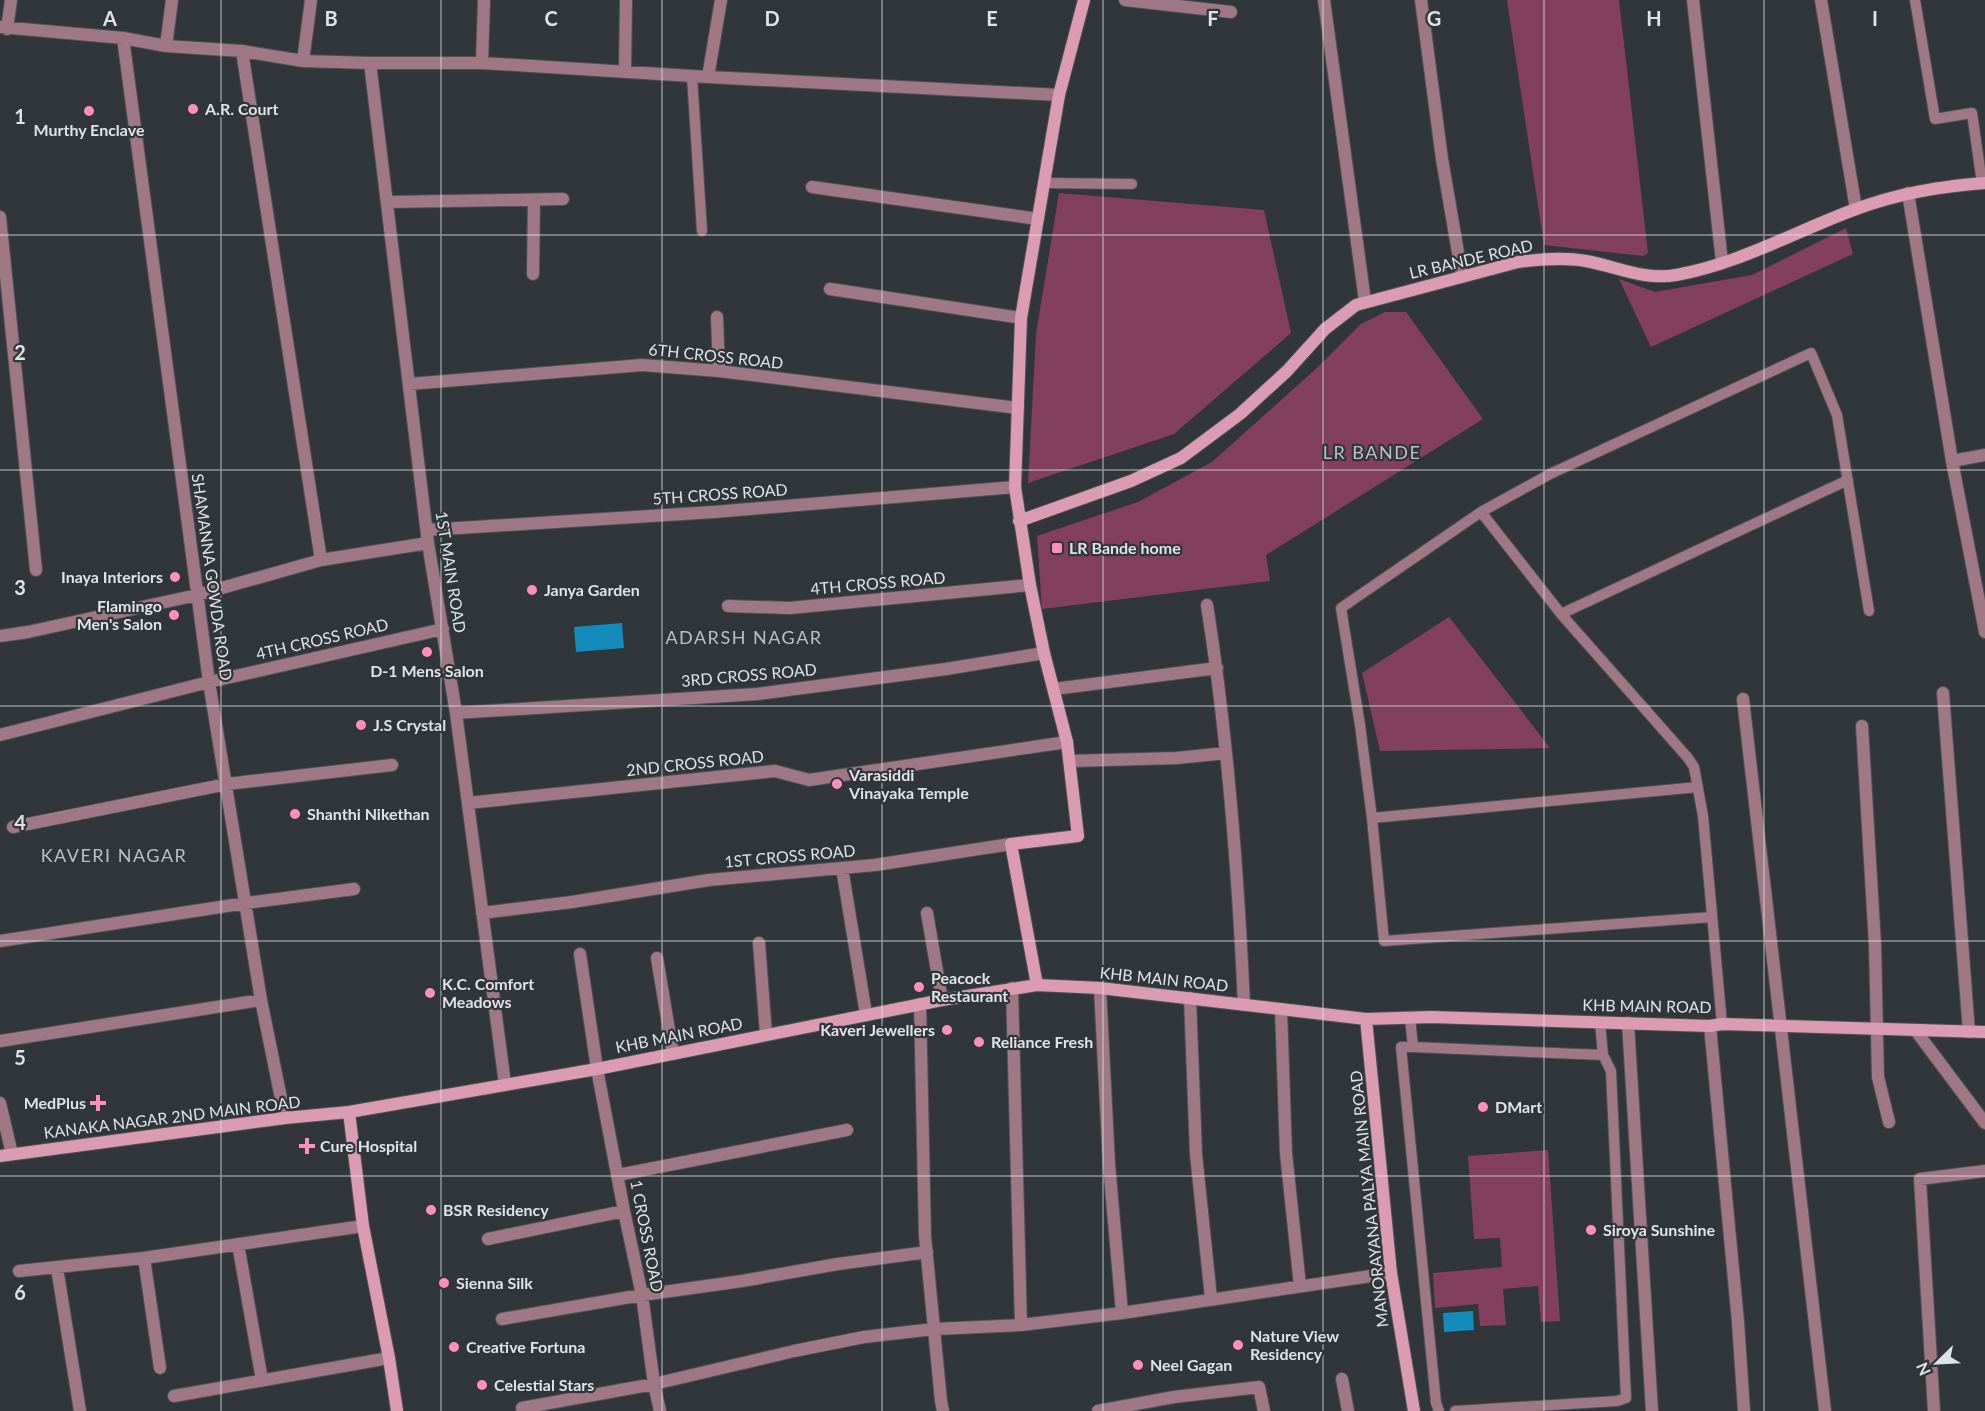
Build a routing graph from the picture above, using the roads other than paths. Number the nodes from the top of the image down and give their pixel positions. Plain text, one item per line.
1 (11, 0) edge
2 (172, 0) edge
3 (311, 0) edge
4 (484, 0) edge
5 (626, 0) edge
6 (721, 0) edge
7 (1083, 0) edge
8 (1125, 0) edge
9 (1324, 0) edge
10 (1421, 0) edge
11 (1693, 0) edge
12 (1821, 0) edge
13 (1916, 0) edge
14 (1231, 12) dead end
15 (4, 28) edge
16 (123, 38) junction
17 (166, 46) junction
18 (242, 51) junction
19 (303, 61) junction
20 (370, 63) junction
21 (482, 63) junction
22 (624, 71) junction
23 (692, 76) junction
24 (708, 77) junction
25 (1059, 95) junction
26 (1044, 183) junction
27 (1984, 183) edge
28 (1132, 184) dead end
29 (812, 187) dead end
30 (1908, 193) junction
31 (563, 199) dead end
32 (534, 200) junction
33 (387, 202) junction
34 (1856, 209) junction
35 (0, 217) edge
36 (1038, 219) junction
37 (702, 231) dead end
38 (1722, 262) junction
39 (533, 274) dead end
40 (1462, 276) junction
41 (830, 290) dead end
42 (1365, 301) junction
43 (717, 316) dead end
44 (1021, 318) junction
45 (719, 371) junction
46 (409, 384) junction
47 (1018, 408) junction
48 (1985, 455) edge
49 (1952, 461) junction
50 (1848, 480) junction
51 (1015, 487) junction
52 (1481, 512) junction
53 (1019, 520) junction
54 (428, 536) junction
55 (321, 560) junction
56 (36, 570) dead end
57 (1030, 585) junction
58 (197, 595) junction
59 (1207, 605) dead end
60 (728, 606) dead end
61 (1869, 610) dead end
62 (1561, 614) junction
63 (443, 629) junction
64 (1985, 632) edge
65 (0, 636) edge
66 (1044, 653) junction
67 (1217, 668) junction
68 (209, 682) junction
69 (1054, 689) junction
70 (1943, 693) dead end
71 (1743, 699) dead end
72 (456, 713) junction
73 (1863, 726) dead end
74 (0, 735) edge
75 (1067, 742) junction
76 (1226, 753) junction
77 (1070, 761) junction
78 (392, 765) dead end
79 (227, 784) junction
80 (1698, 788) junction
81 (468, 803) junction
82 (1372, 818) junction
83 (13, 827) dead end
84 (1011, 844) junction
85 (842, 868) junction
86 (354, 889) dead end
87 (246, 903) junction
88 (482, 914) junction
89 (927, 914) dead end
90 (1712, 917) junction
91 (0, 941) edge
92 (759, 943) dead end
93 (580, 954) dead end
94 (657, 958) dead end
95 (1037, 985) junction
96 (1012, 988) junction
97 (1100, 988) junction
98 (1190, 998) junction
99 (261, 1000) junction
100 (942, 1000) junction
101 (920, 1004) junction
102 (1244, 1005) junction
103 (1281, 1009) junction
104 (866, 1014) junction
105 (1410, 1018) junction
106 (1366, 1019) junction
107 (1600, 1022) junction
108 (1628, 1023) junction
109 (1716, 1025) junction
110 (1781, 1026) junction
111 (1878, 1030) junction
112 (1916, 1031) junction
113 (1970, 1032) junction
114 (1985, 1032) edge
115 (766, 1035) junction
116 (0, 1041) edge
117 (1413, 1047) junction
118 (673, 1054) junction
119 (1603, 1055) junction
120 (597, 1069) junction
121 (505, 1084) junction
122 (0, 1103) edge
123 (349, 1112) junction
124 (285, 1118) junction
125 (1889, 1122) dead end
126 (1985, 1123) edge
127 (847, 1130) dead end
128 (6, 1155) edge
129 (1985, 1171) edge
130 (618, 1175) junction
131 (624, 1211) junction
132 (363, 1226) junction
133 (488, 1239) dead end
134 (238, 1244) junction
135 (927, 1252) junction
136 (144, 1258) junction
137 (57, 1268) junction
138 (19, 1271) dead end
139 (1391, 1273) junction
140 (1300, 1286) junction
141 (642, 1295) junction
142 (1211, 1298) junction
143 (1122, 1313) junction
144 (502, 1319) dead end
145 (1021, 1325) junction
146 (934, 1329) junction
147 (389, 1358) junction
148 (160, 1368) dead end
149 (1342, 1379) dead end
150 (262, 1380) junction
151 (654, 1384) junction
152 (174, 1396) dead end
153 (1174, 1397) junction
154 (522, 1408) dead end
155 (80, 1411) edge
156 (397, 1411) edge
157 (660, 1411) edge
158 (943, 1411) edge
159 (1098, 1411) edge
160 (1176, 1411) edge
161 (1264, 1411) edge
162 (1348, 1411) edge
163 (1414, 1411) edge
164 (1439, 1411) edge
165 (1455, 1411) edge
166 (1652, 1411) edge
167 (1744, 1411) edge
168 (1825, 1411) edge
169 (1934, 1411) edge

1 - 15 street
2 - 17 street
3 - 19 street
4 - 21 street
5 - 22 street
6 - 24 street
7 - 25 street
8 - 14 street
9 - 42 street
10 - 40 street
11 - 38 street
12 - 34 street
13 - 27 lane
15 - 16 street
16 - 17 street
16 - 58 street, SHAMANNA GOWDA ROAD
17 - 18 street
18 - 19 street
18 - 55 street
19 - 20 street
20 - 21 street
20 - 33 street, 1ST MAIN ROAD
21 - 22 street
22 - 23 street
23 - 24 street
23 - 37 lane
24 - 25 street
25 - 26 street
26 - 28 lane
26 - 36 street
27 - 30 street, LR BANDE ROAD
29 - 36 street
30 - 34 street, LR BANDE ROAD
30 - 49 street
31 - 32 street
32 - 33 street
32 - 39 street
33 - 46 street, 1ST MAIN ROAD
34 - 38 street, LR BANDE ROAD
35 - 56 street
36 - 44 street
38 - 40 street, LR BANDE ROAD
40 - 42 street, LR BANDE ROAD
41 - 44 street
42 - 53 street, LR BANDE ROAD
43 - 45 street
44 - 47 street
45 - 46 street, 6TH CROSS ROAD
45 - 47 street, 6TH CROSS ROAD
46 - 54 street, 1ST MAIN ROAD
47 - 51 street
48 - 49 street
49 - 64 street
50 - 52 lane
50 - 61 lane
50 - 62 lane
51 - 53 street
51 - 54 street, 5TH CROSS ROAD
52 - 62 lane
52 - 82 lane
53 - 57 street
54 - 55 street, 5TH CROSS ROAD
54 - 63 street, 1ST MAIN ROAD
55 - 58 street, 5TH CROSS ROAD
57 - 60 street, 4TH CROSS ROAD
57 - 66 street
58 - 65 street, 5TH CROSS ROAD
58 - 68 street, SHAMANNA GOWDA ROAD
59 - 67 street
62 - 80 lane
63 - 68 street, 4TH CROSS ROAD
63 - 72 street, 1ST MAIN ROAD
66 - 69 street
66 - 72 street, 3RD CROSS ROAD
67 - 69 street
67 - 76 street
68 - 74 street, 4TH CROSS ROAD
68 - 79 street, SHAMANNA GOWDA ROAD
69 - 75 street
70 - 113 street
71 - 110 street
72 - 81 street, 1ST MAIN ROAD
73 - 111 street
75 - 77 street
75 - 81 street, 2ND CROSS ROAD
76 - 77 street
76 - 102 street
77 - 84 street
78 - 79 street
79 - 83 street
79 - 87 street, SHAMANNA GOWDA ROAD
80 - 82 lane
80 - 90 lane
81 - 88 street, 1ST MAIN ROAD
82 - 90 lane
84 - 85 street, 1ST CROSS ROAD
84 - 95 street
85 - 88 street, 1ST CROSS ROAD
85 - 104 street
86 - 87 street
87 - 91 street
87 - 99 street, SHAMANNA GOWDA ROAD
88 - 121 street, 1ST MAIN ROAD
89 - 100 street
90 - 109 lane
92 - 115 street
93 - 120 street, 1 CROSS ROAD
94 - 118 street
95 - 96 street, KHB MAIN ROAD
95 - 97 street, KHB MAIN ROAD
96 - 100 street, KHB MAIN ROAD
96 - 145 street
97 - 98 street, KHB MAIN ROAD
97 - 143 street
98 - 102 street, KHB MAIN ROAD
98 - 142 street
99 - 116 street
99 - 124 street, SHAMANNA GOWDA ROAD
100 - 101 street, KHB MAIN ROAD
101 - 104 street, KHB MAIN ROAD
101 - 135 street
102 - 103 street, KHB MAIN ROAD
103 - 106 street, KHB MAIN ROAD
103 - 140 street
104 - 115 street, KHB MAIN ROAD
105 - 106 street, KHB MAIN ROAD
105 - 107 street, KHB MAIN ROAD
105 - 117 lane
106 - 139 street, MANORAYANA PALYA MAIN ROAD
107 - 108 street, KHB MAIN ROAD
107 - 119 lane
108 - 109 street, KHB MAIN ROAD
108 - 166 street
109 - 110 street, KHB MAIN ROAD
109 - 167 street
110 - 111 street, KHB MAIN ROAD
110 - 168 street
111 - 112 street, KHB MAIN ROAD
111 - 125 street
112 - 113 street, KHB MAIN ROAD
112 - 126 street
113 - 114 street, KHB MAIN ROAD
115 - 118 street, KHB MAIN ROAD
117 - 119 lane
117 - 164 lane
118 - 120 street, KHB MAIN ROAD
119 - 165 lane
120 - 121 street, KHB MAIN ROAD
120 - 130 street, 1 CROSS ROAD
121 - 123 street, KHB MAIN ROAD
122 - 128 street
123 - 124 street, KANAKA NAGAR 2ND MAIN ROAD
123 - 132 street
124 - 128 street, KANAKA NAGAR 2ND MAIN ROAD
127 - 130 street
129 - 169 street
130 - 131 street, 1 CROSS ROAD
131 - 133 street
131 - 141 street, 1 CROSS ROAD
132 - 134 street
132 - 147 street
134 - 136 street
134 - 150 street
135 - 141 street
135 - 146 street
136 - 137 street
136 - 148 street
137 - 138 street
137 - 155 street
139 - 140 street
139 - 163 street, MANORAYANA PALYA MAIN ROAD
140 - 142 street
141 - 144 street
141 - 151 street, 1 CROSS ROAD
142 - 143 street
143 - 145 street
145 - 146 street
146 - 151 street
146 - 158 street
147 - 150 street
147 - 156 street
149 - 162 street
150 - 152 street
151 - 154 street
151 - 157 street, 1 CROSS ROAD
153 - 159 street
153 - 160 street
153 - 161 street

